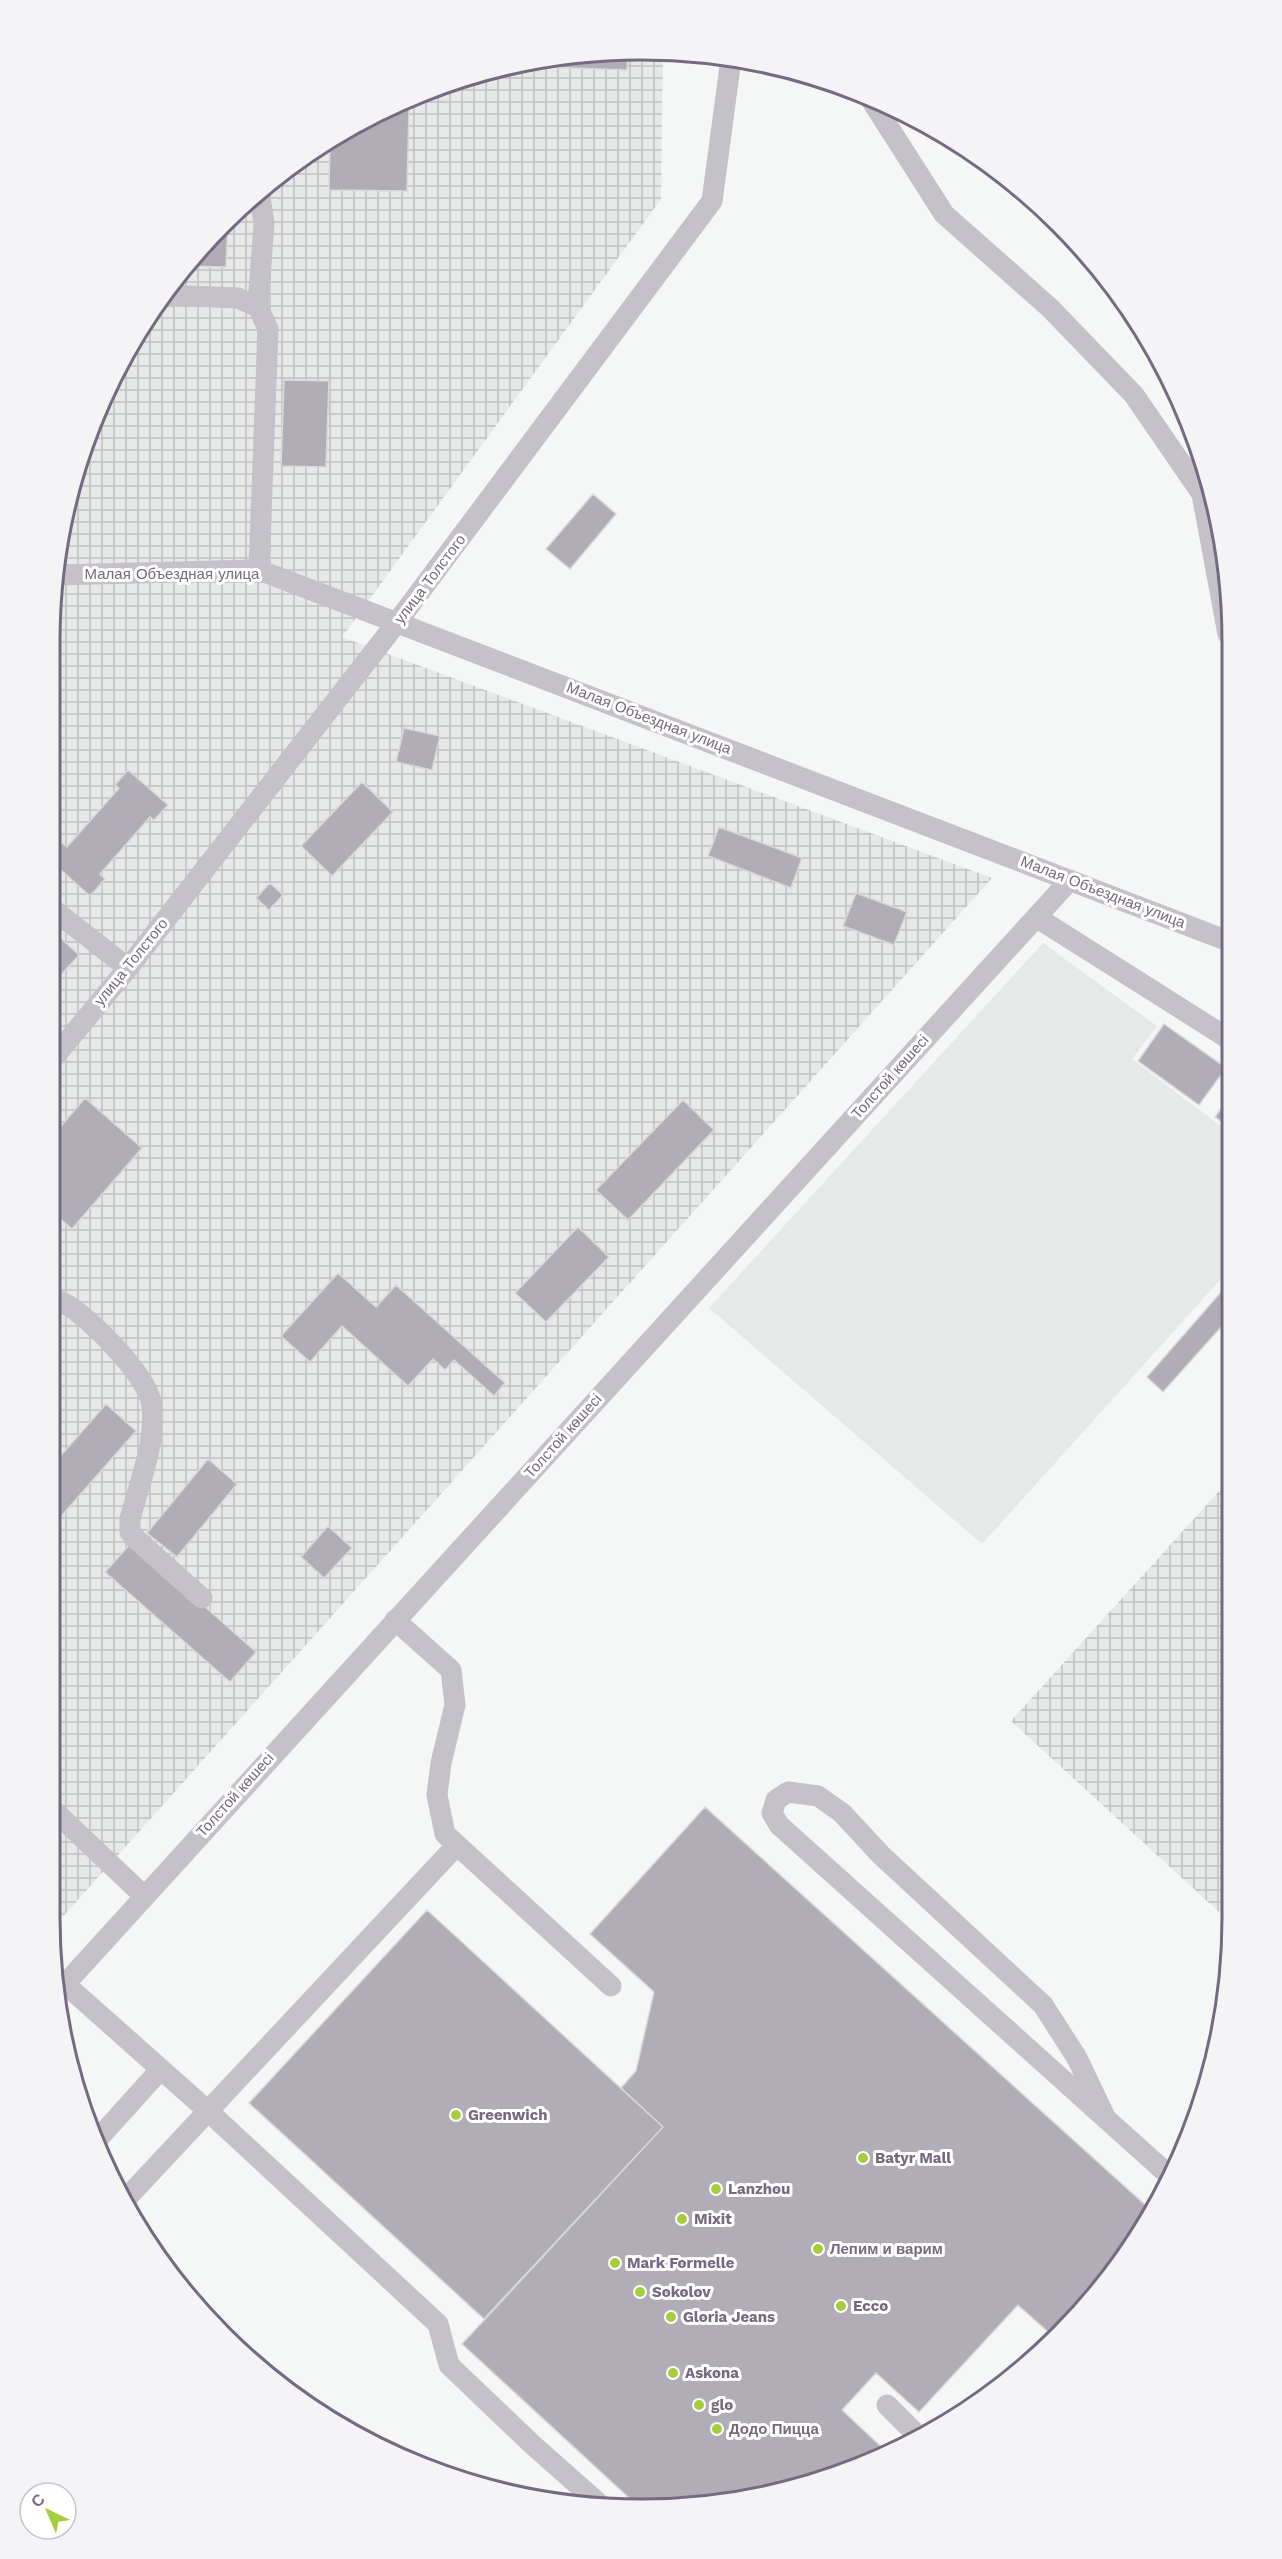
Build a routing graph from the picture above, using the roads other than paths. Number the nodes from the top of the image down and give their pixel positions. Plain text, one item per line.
1 (730, 67) edge
2 (878, 111) edge
3 (261, 202) edge
4 (174, 295) edge
5 (258, 307) junction
6 (259, 570) junction
7 (64, 575) edge
8 (1219, 588) edge
9 (398, 621) junction
10 (1070, 880) junction
11 (60, 915) edge
12 (1036, 917) junction
13 (1222, 938) edge
14 (128, 968) junction
15 (1222, 1035) edge
16 (60, 1050) edge
17 (60, 1302) edge
18 (202, 1598) dead end
19 (395, 1620) junction
20 (60, 1816) edge
21 (457, 1845) junction
22 (144, 1896) junction
23 (64, 1985) edge
24 (611, 1986) dead end
25 (65, 1991) edge
26 (161, 2069) junction
27 (208, 2111) junction
28 (1106, 2119) junction
29 (102, 2134) edge
30 (1164, 2171) edge
31 (130, 2194) edge
32 (887, 2405) dead end
33 (913, 2431) edge
34 (591, 2497) edge

1 - 9 street, улица Толстого
2 - 8 street
3 - 5 street
4 - 5 street
5 - 6 street
6 - 7 street, Малая Объездная улица
6 - 9 street, Малая Объездная улица
9 - 10 street, Малая Объездная улица
9 - 14 street, улица Толстого
10 - 12 street, Толстой көшесі
10 - 13 street, Малая Объездная улица
11 - 14 street
12 - 15 street
12 - 19 street, Толстой көшесі
14 - 16 street, улица Толстого
17 - 18 street
19 - 21 street
19 - 22 street, Толстой көшесі
20 - 22 street
21 - 24 street
21 - 27 street
22 - 23 street, Толстой көшесі
25 - 26 street
26 - 27 street
26 - 29 street
27 - 31 street
27 - 34 street
28 - 28 street
28 - 30 street
32 - 33 street

